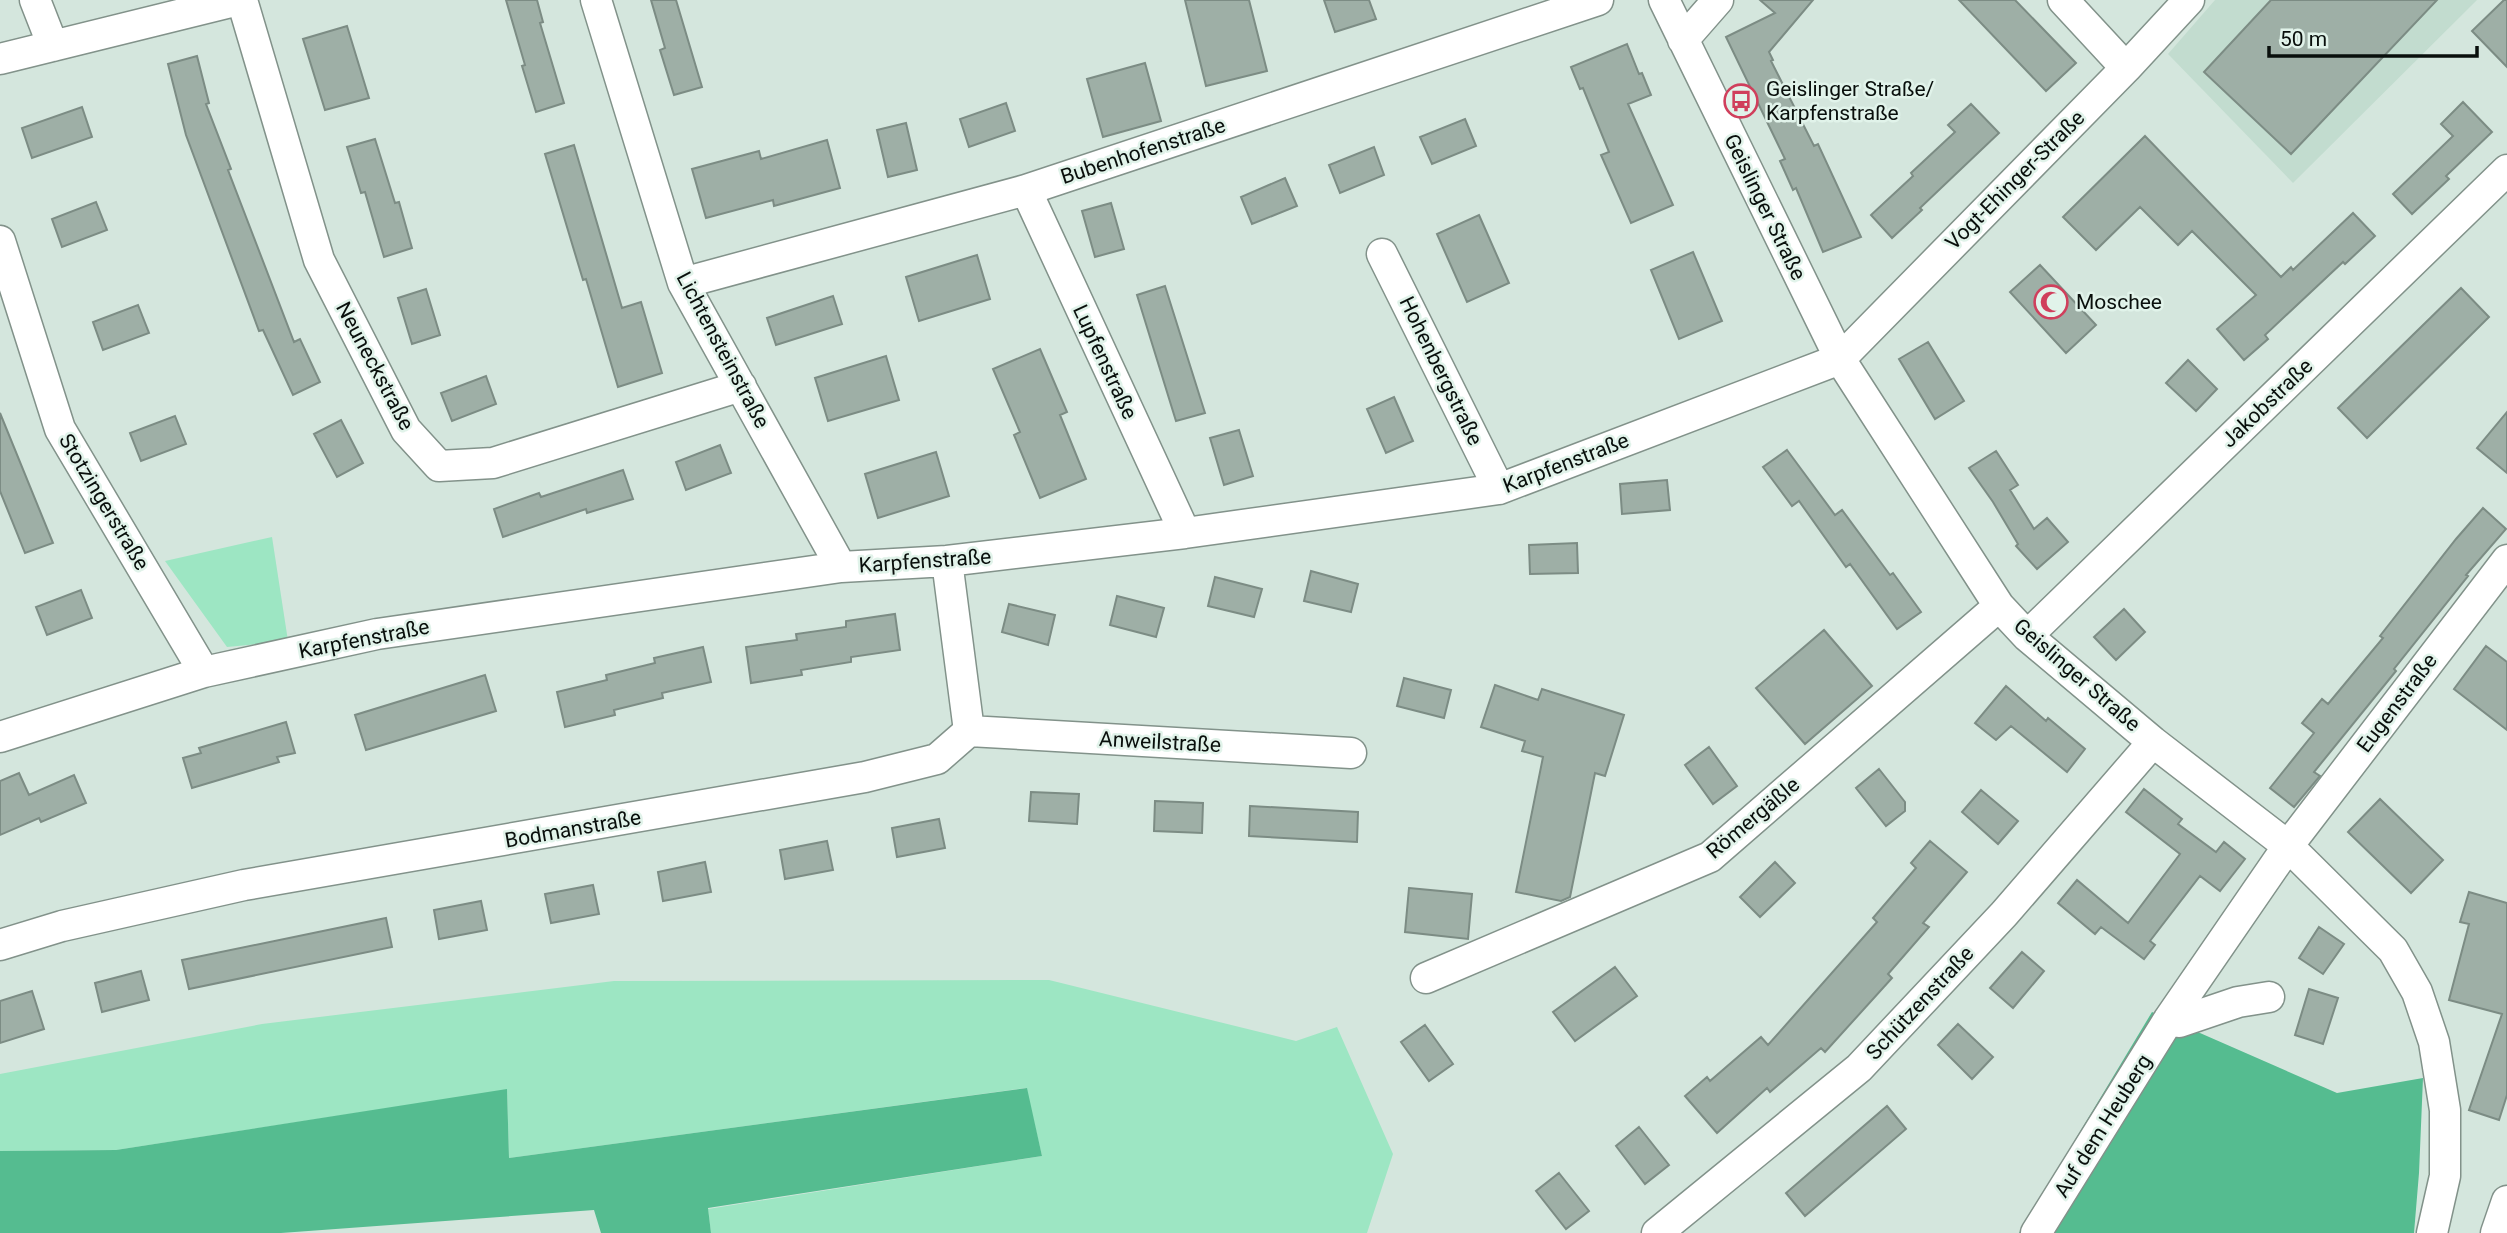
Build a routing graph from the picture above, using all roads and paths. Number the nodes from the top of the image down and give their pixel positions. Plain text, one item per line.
1 (35, 0) edge
2 (240, 0) edge
3 (596, 0) edge
4 (1598, 0) edge
5 (1664, 0) edge
6 (1718, 0) edge
7 (2063, 0) edge
8 (2189, 0) edge
9 (1684, 40) junction
10 (53, 46) junction
11 (0, 59) edge
12 (2126, 68) junction
13 (2507, 170) edge
14 (1026, 190) junction
15 (0, 242) edge
16 (1382, 254) dead end
17 (683, 283) junction
18 (1840, 359) junction
19 (741, 386) junction
20 (1499, 489) junction
21 (1185, 533) junction
22 (2507, 560) edge
23 (947, 561) junction
24 (841, 567) junction
25 (1999, 606) junction
26 (2027, 636) junction
27 (204, 672) junction
28 (968, 732) junction
29 (0, 737) edge
30 (2153, 742) junction
31 (1351, 753) dead end
32 (2288, 846) junction
33 (0, 945) edge
34 (1426, 978) dead end
35 (2269, 997) dead end
36 (2169, 1019) junction
37 (2507, 1201) edge
38 (1657, 1233) edge
39 (2036, 1233) edge
40 (2432, 1233) edge
41 (2496, 1233) edge

1 - 10 street
2 - 10 street
2 - 19 street, Neuneckstraße
3 - 17 street, Lichtensteinstraße
4 - 14 street, Bubenhofenstraße
5 - 9 street, Geislinger Straße
6 - 9 street
7 - 12 street
8 - 12 street, Vogt-Ehinger-Straße
9 - 18 street, Geislinger Straße
10 - 11 street
12 - 18 street, Vogt-Ehinger-Straße
13 - 26 street, Jakobstraße
14 - 17 street, Bubenhofenstraße
14 - 21 street, Lupfenstraße
15 - 27 street, Stotzingerstraße
16 - 20 street, Hohenbergstraße
17 - 19 street, Lichtensteinstraße
18 - 20 street, Karpfenstraße
18 - 25 street, Geislinger Straße
19 - 24 street, Lichtensteinstraße
20 - 21 street, Karpfenstraße
21 - 23 street, Karpfenstraße
22 - 32 street, Eugenstraße
23 - 24 street, Karpfenstraße
23 - 28 street
24 - 27 street, Karpfenstraße
25 - 26 street, Geislinger Straße
25 - 34 street, Römergäßle
26 - 30 street, Geislinger Straße
27 - 29 street, Karpfenstraße
28 - 31 street, Anweilstraße
28 - 33 street, Bodmanstraße
30 - 32 street, Geislinger Straße
30 - 38 street, Schützenstraße
32 - 36 street, Auf dem Heuberg
32 - 40 street, Geislinger Straße
35 - 36 street
36 - 39 street, Auf dem Heuberg
37 - 41 street

